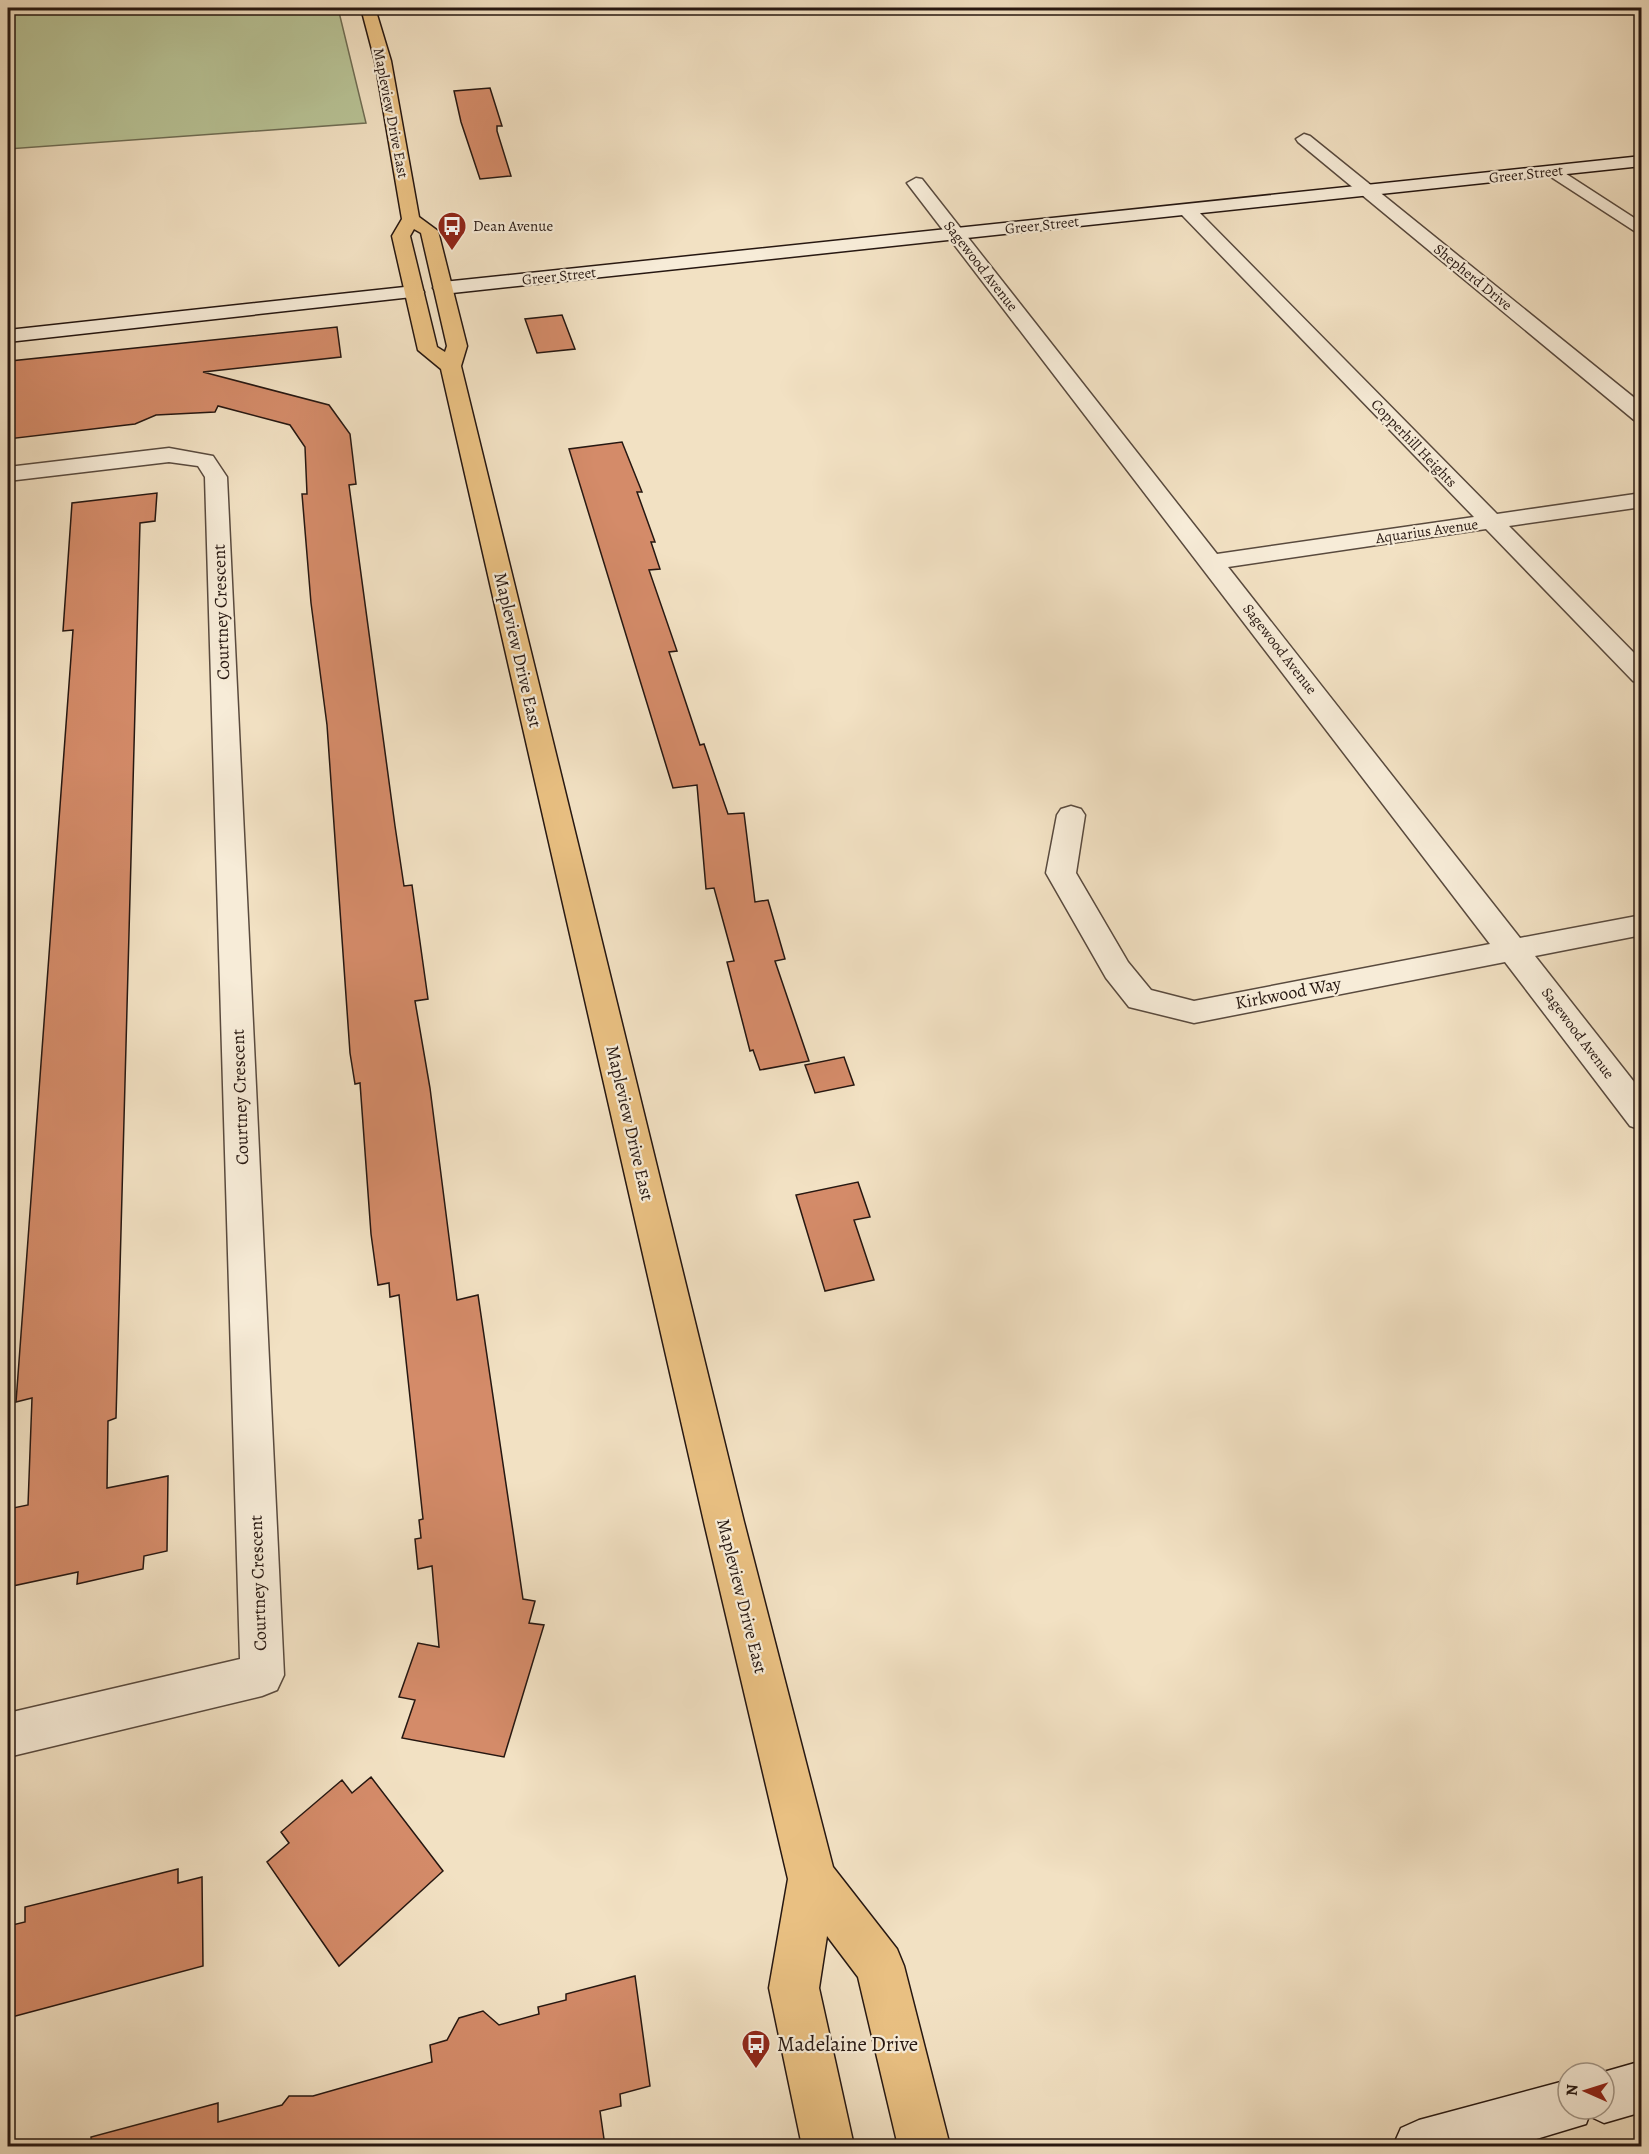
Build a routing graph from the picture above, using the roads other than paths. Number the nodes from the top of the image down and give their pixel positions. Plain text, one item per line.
1 (368, 8) edge
2 (1304, 139) dead end
3 (1641, 161) edge
4 (1554, 171) junction
5 (916, 183) dead end
6 (1367, 191) junction
7 (1187, 210) junction
8 (411, 219) junction
9 (1641, 231) edge
10 (957, 234) junction
11 (443, 288) junction
12 (414, 292) junction
13 (8, 336) edge
14 (451, 366) junction
15 (1641, 415) edge
16 (8, 474) edge
17 (1641, 500) edge
18 (1491, 522) junction
19 (1212, 562) junction
20 (1641, 676) edge
21 (1071, 815) dead end
22 (1641, 925) edge
23 (1513, 949) junction
24 (1641, 1117) edge
25 (8, 1736) edge
26 (812, 1879) junction
27 (1641, 2086) edge
28 (1616, 2093) edge
29 (1556, 2109) edge
30 (828, 2146) edge
31 (924, 2146) edge
32 (1419, 2146) edge

1 - 8 main road, Mapleview Drive East
2 - 6 street, Shepherd Drive
3 - 4 street, Greer Street
4 - 6 street, Greer Street
4 - 9 street
5 - 10 street, Sagewood Avenue
6 - 7 street, Greer Street
6 - 15 street, Shepherd Drive
7 - 10 street, Greer Street
7 - 18 street, Copperhill Heights
8 - 11 main road, Mapleview Drive East
8 - 12 main road, Mapleview Drive East
10 - 11 street, Greer Street
10 - 19 street, Sagewood Avenue
11 - 14 main road, Mapleview Drive East
12 - 13 street
12 - 14 main road, Mapleview Drive East
14 - 26 main road, Mapleview Drive East
16 - 25 street, Courtney Crescent
17 - 18 street, Aquarius Avenue
18 - 19 street, Aquarius Avenue
18 - 20 street, Copperhill Heights
19 - 23 street, Sagewood Avenue
21 - 23 street, Kirkwood Way
22 - 23 street, Kirkwood Way
23 - 24 street, Sagewood Avenue
26 - 30 main road, Mapleview Drive East
26 - 31 main road, Mapleview Drive East
27 - 28 street
29 - 32 street

